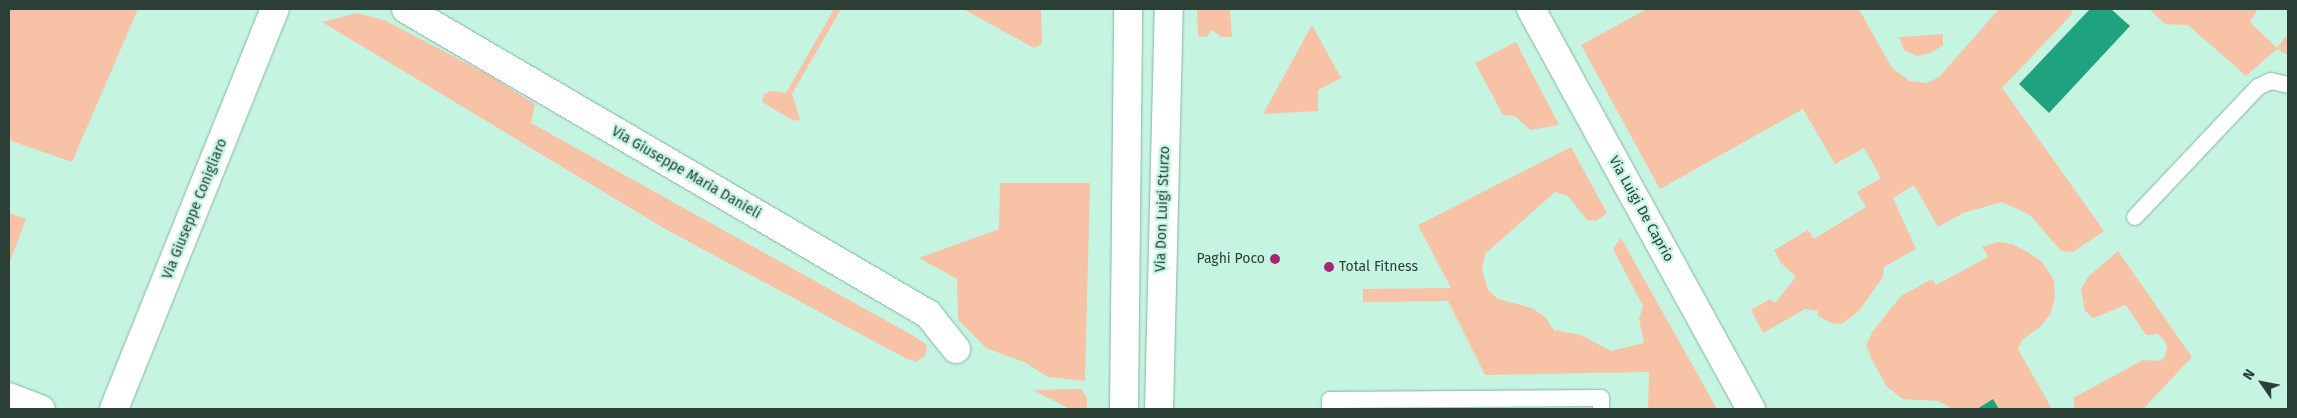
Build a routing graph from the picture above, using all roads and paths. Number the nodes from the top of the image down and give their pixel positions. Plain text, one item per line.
1 (275, 9) edge
2 (406, 9) edge
3 (1128, 9) edge
4 (1169, 9) edge
5 (1531, 9) edge
6 (2288, 85) edge
7 (2135, 217) dead end
8 (956, 349) dead end
9 (9, 397) edge
10 (41, 409) edge
11 (114, 409) edge
12 (1124, 409) edge
13 (1159, 409) edge
14 (1330, 409) edge
15 (1601, 409) edge
16 (1751, 409) edge

1 - 11 street, Via Giuseppe Conigliaro
2 - 8 street, Via Giuseppe Maria Danieli
3 - 12 street
4 - 13 street, Via Don Luigi Sturzo
5 - 16 street, Via Luigi De Caprio
6 - 7 lane
9 - 10 street
14 - 15 lane

